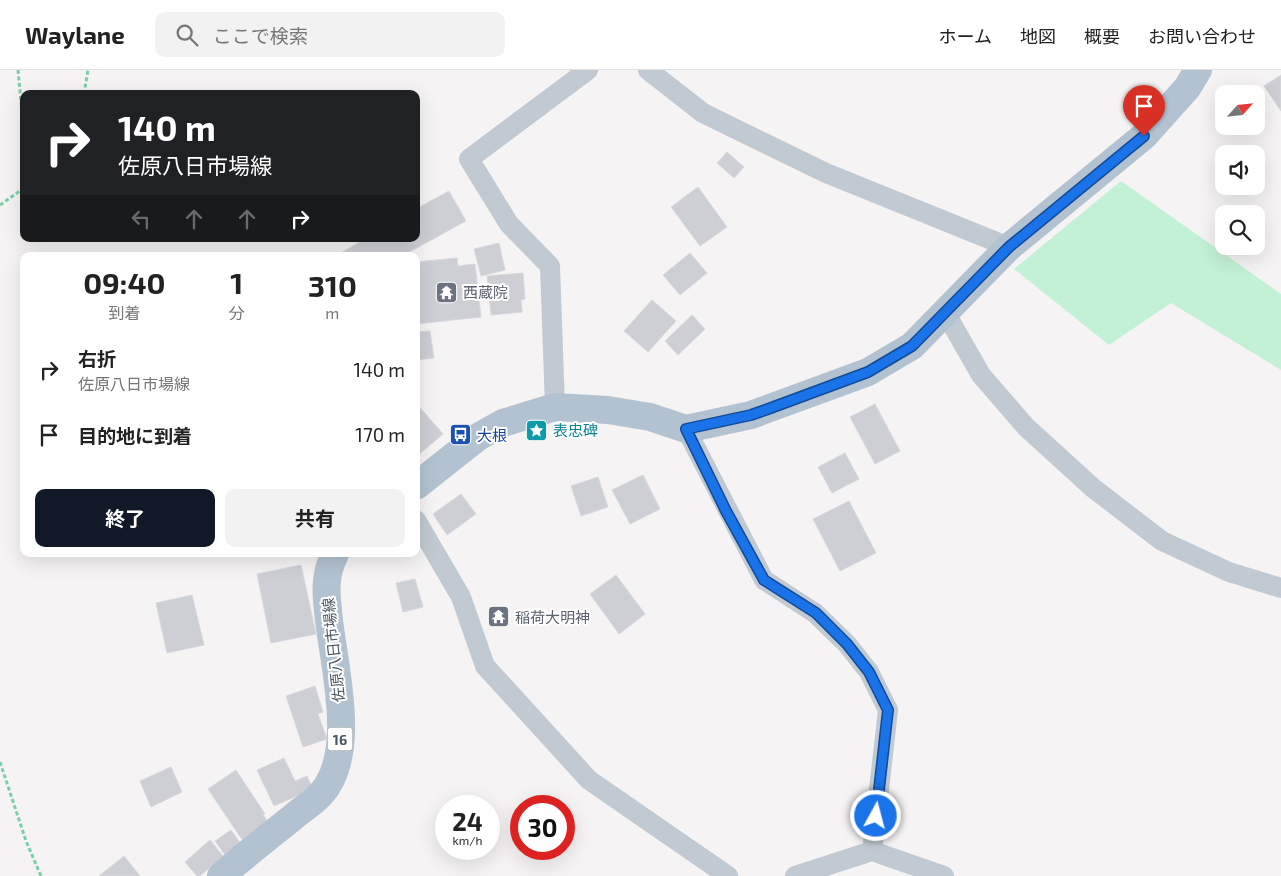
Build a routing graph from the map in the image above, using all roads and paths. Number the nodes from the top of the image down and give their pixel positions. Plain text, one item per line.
1 (18, 70) edge
2 (88, 70) edge
3 (588, 70) edge
4 (648, 70) edge
5 (1198, 70) edge
6 (85, 90) edge
7 (20, 91) edge
8 (20, 191) edge
9 (0, 205) edge
10 (1009, 247) junction
11 (945, 312) junction
12 (555, 407) junction
13 (686, 429) junction
14 (420, 483) edge
15 (420, 527) edge
16 (333, 557) edge
17 (1281, 588) edge
18 (0, 762) edge
19 (872, 851) junction
20 (820, 872) edge
21 (41, 876) edge
22 (221, 876) edge
23 (728, 876) edge
24 (795, 876) edge
25 (944, 876) edge

1 - 7 path
2 - 6 path
3 - 12 street
4 - 10 street
5 - 10 main road
8 - 9 path
10 - 11 main road
11 - 13 main road
11 - 17 street
12 - 13 main road
12 - 14 main road
13 - 19 street
15 - 23 street
16 - 22 main road, 佐原八日市場線 / 16
18 - 21 path
19 - 20 street
19 - 25 street
20 - 24 street

